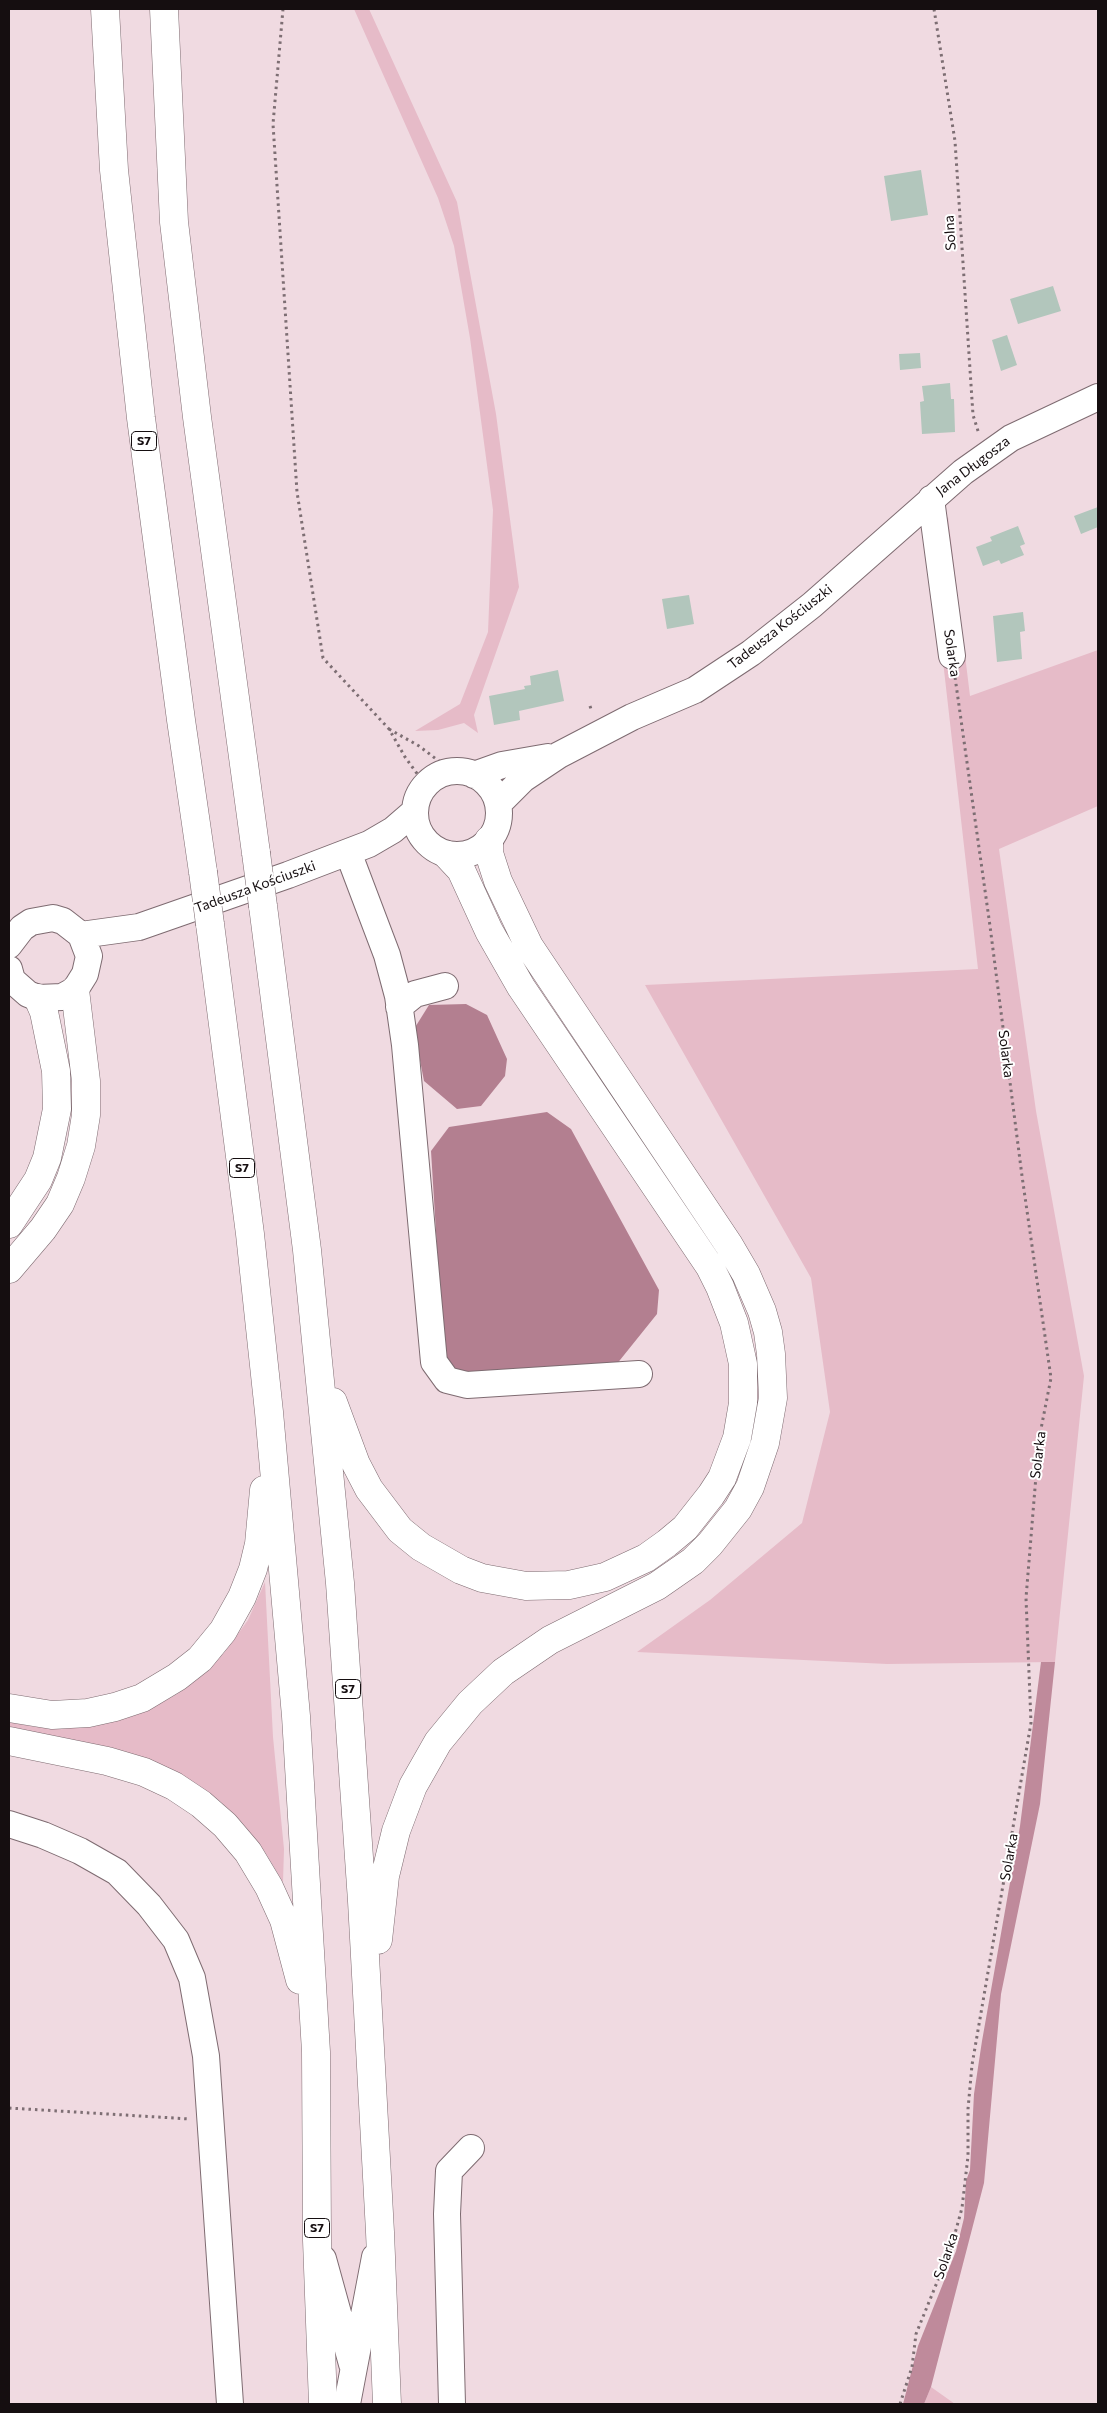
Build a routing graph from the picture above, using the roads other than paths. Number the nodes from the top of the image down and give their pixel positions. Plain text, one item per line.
1 (105, 9) edge
2 (164, 9) edge
3 (1098, 397) edge
4 (930, 498) junction
5 (952, 656) road end
6 (559, 755) junction
7 (464, 773) junction
8 (498, 803) junction
9 (415, 811) junction
10 (489, 840) junction
11 (359, 848) junction
12 (436, 848) junction
13 (9, 944) edge
14 (85, 945) junction
15 (10, 976) edge
16 (445, 986) dead end
17 (75, 990) junction
18 (38, 998) junction
19 (399, 1007) junction
20 (9, 1224) edge
21 (9, 1269) edge
22 (319, 1356) junction
23 (639, 1374) dead end
24 (269, 1412) junction
25 (9, 1708) edge
26 (9, 1741) edge
27 (9, 1824) edge
28 (369, 2021) junction
29 (316, 2052) junction
30 (471, 2148) dead end
31 (380, 2232) junction
32 (317, 2240) junction
33 (354, 2368) junction
34 (230, 2404) edge
35 (324, 2404) edge
36 (347, 2404) edge
37 (363, 2404) edge
38 (387, 2404) edge
39 (452, 2404) edge

1 - 24 highway, S7, bridge
2 - 22 highway, S7, bridge
3 - 4 street, Jana Długosza
4 - 5 street, Solarka
4 - 6 street, Tadeusza Kościuszki
6 - 7 street, Tadeusza Kościuszki
6 - 8 street, Tadeusza Kościuszki
7 - 8 street
7 - 9 street
8 - 10 street
9 - 11 street, Tadeusza Kościuszki
9 - 12 street
10 - 12 street
10 - 28 highway
11 - 12 street, Tadeusza Kościuszki
11 - 14 street, Tadeusza Kościuszki
11 - 19 street
12 - 22 highway
13 - 14 street
14 - 17 street
15 - 18 street
16 - 19 street
17 - 18 street
17 - 21 highway
18 - 20 highway
19 - 23 street
22 - 28 highway, S7
24 - 25 highway
24 - 29 highway, S7
26 - 29 highway
27 - 34 street
28 - 31 highway, S7
29 - 32 highway, S7
30 - 39 street
31 - 33 street
31 - 38 highway, S7
32 - 33 street
32 - 35 highway, S7
33 - 36 street
33 - 37 street

